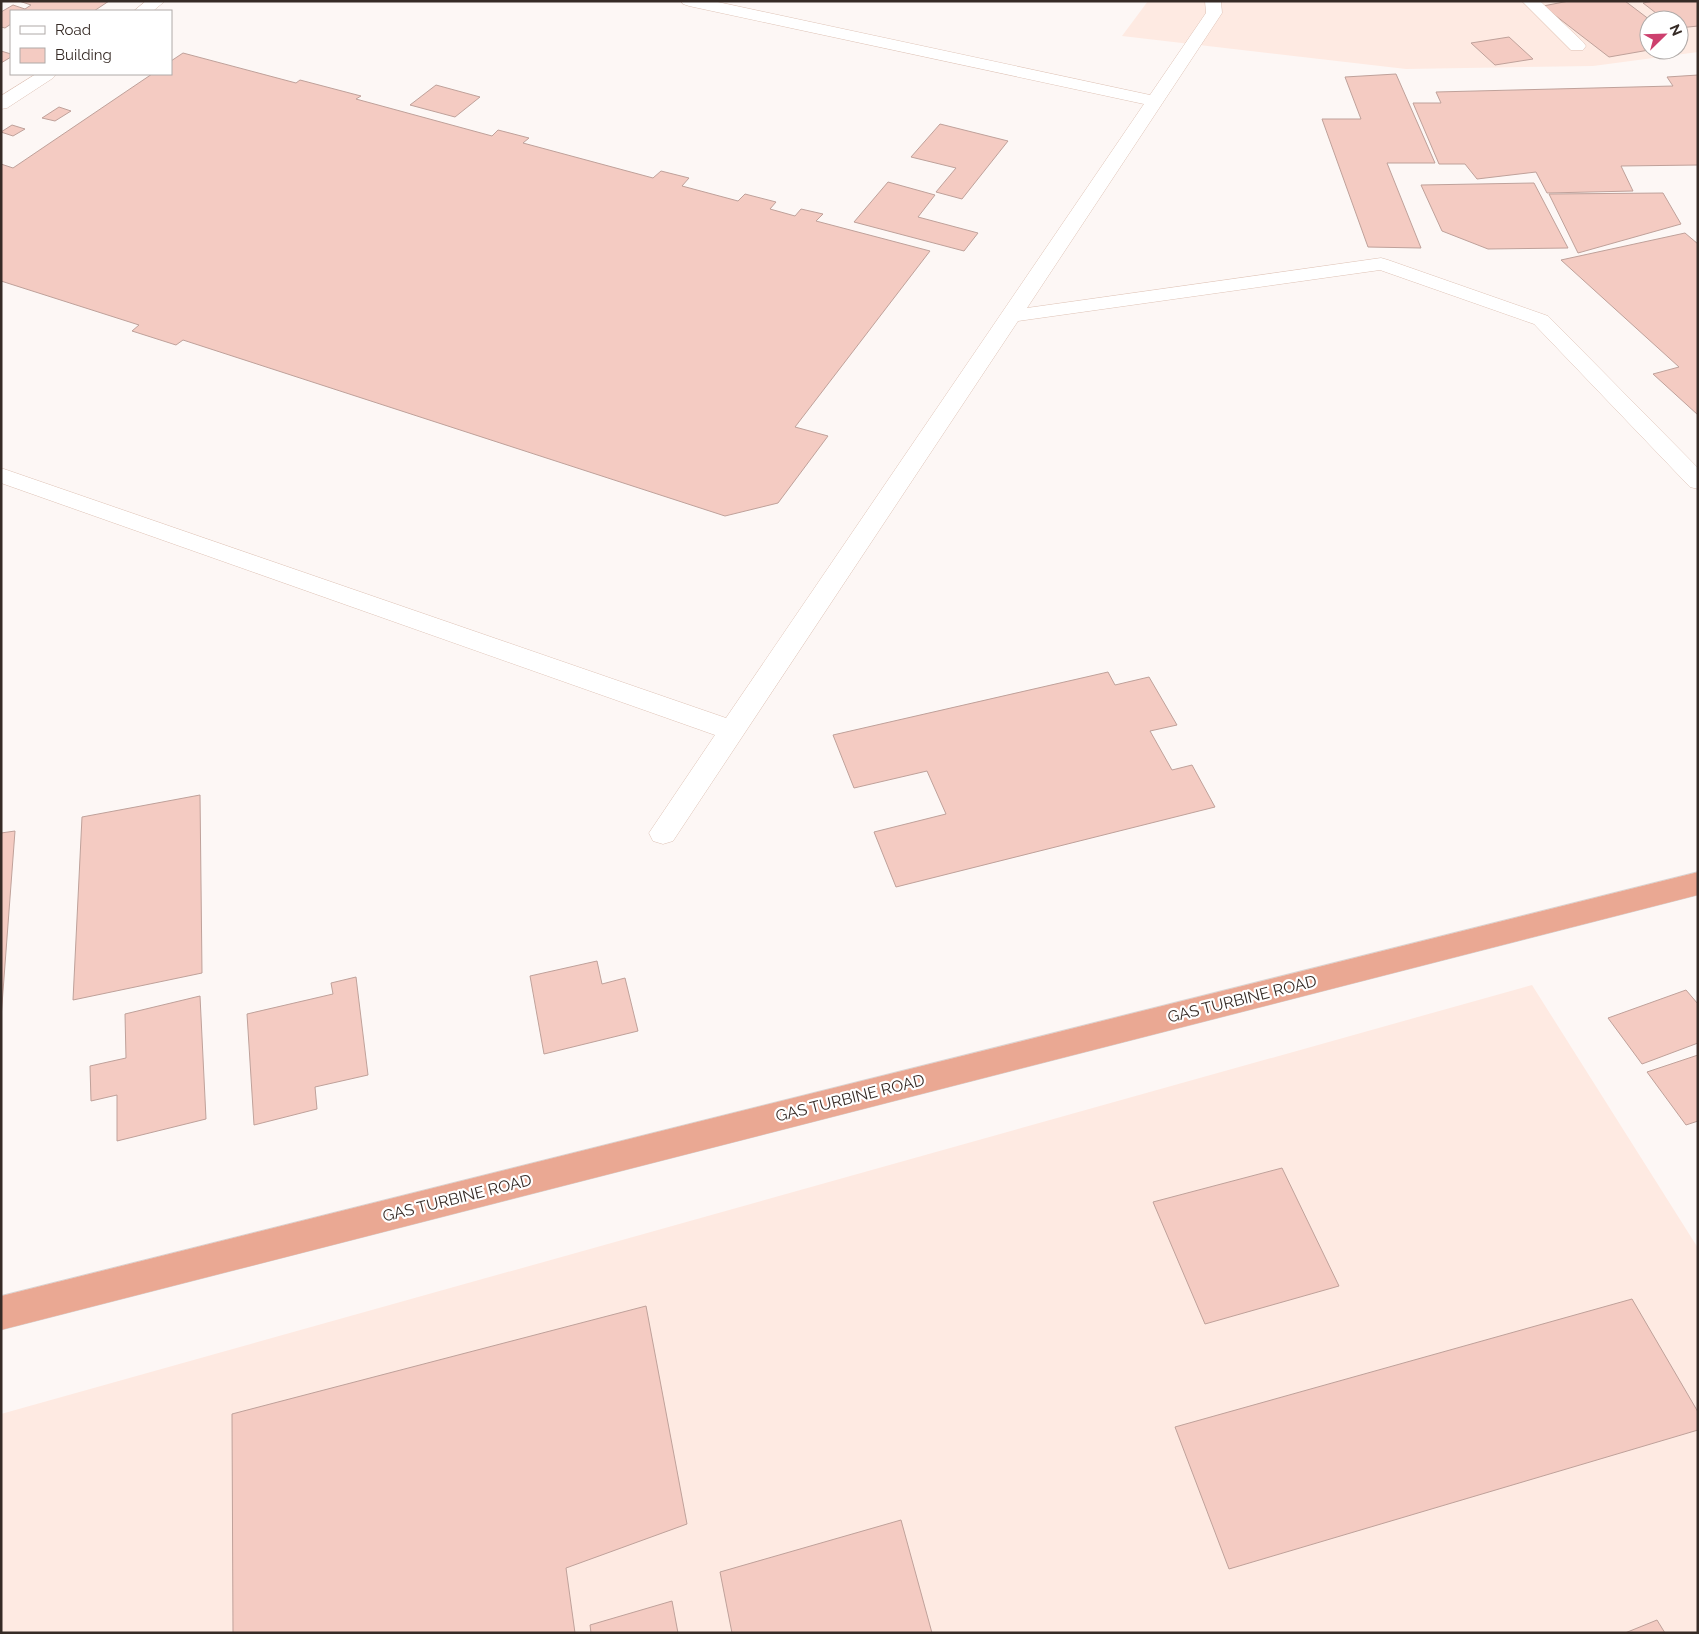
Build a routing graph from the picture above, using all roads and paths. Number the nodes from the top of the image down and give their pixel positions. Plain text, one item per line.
1 (157, 1) edge
2 (689, 1) edge
3 (1213, 1) edge
4 (1530, 1) edge
5 (144, 10) edge
6 (1576, 46) dead end
7 (45, 75) edge
8 (1156, 101) junction
9 (1, 104) edge
10 (1010, 316) junction
11 (1, 475) edge
12 (1698, 482) edge
13 (733, 731) junction
14 (664, 833) dead end
15 (1698, 883) edge
16 (1, 1313) edge

1 - 5 street
2 - 8 street
3 - 8 street
4 - 6 street
7 - 9 street
8 - 10 street
10 - 12 street
10 - 13 street
11 - 13 street
13 - 14 street
15 - 16 highway, GAS TURBINE ROAD

